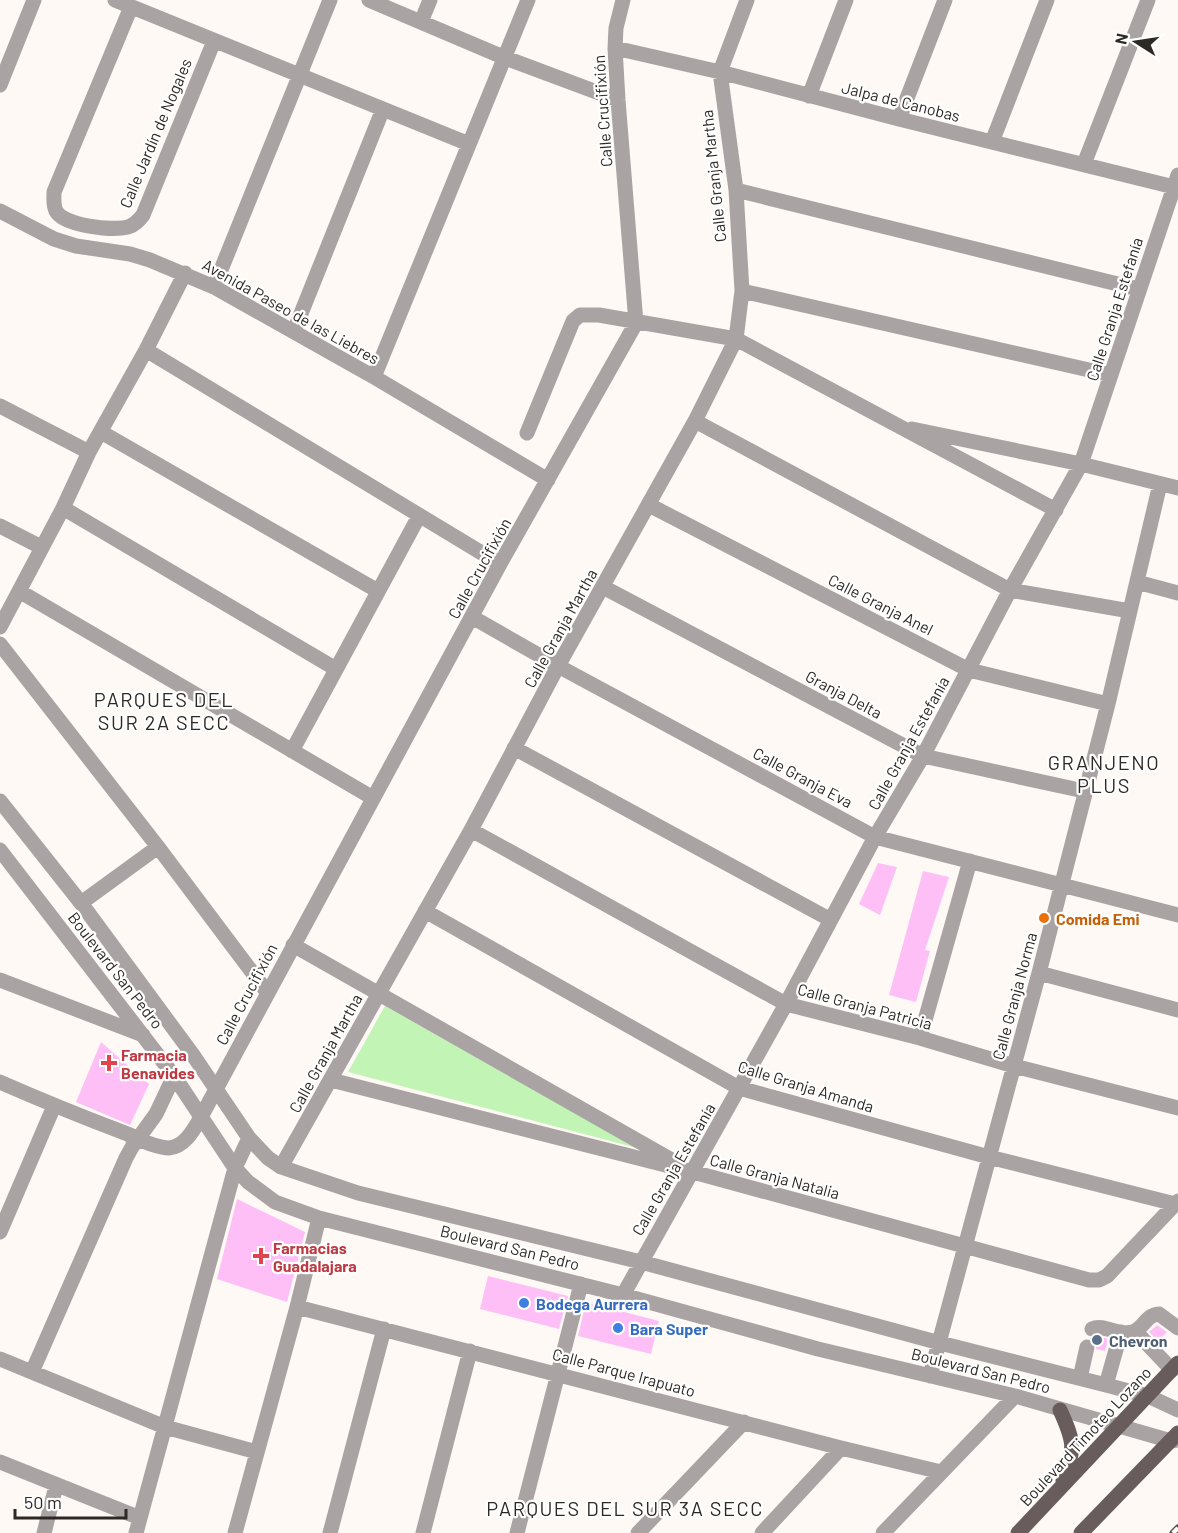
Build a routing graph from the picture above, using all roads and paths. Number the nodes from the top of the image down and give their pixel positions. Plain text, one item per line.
1 (34, 0) edge
2 (115, 0) edge
3 (330, 0) edge
4 (369, 0) edge
5 (430, 0) edge
6 (528, 0) edge
7 (623, 0) edge
8 (747, 0) edge
9 (846, 0) edge
10 (945, 0) edge
11 (1047, 0) edge
12 (1148, 0) edge
13 (131, 7) junction
14 (421, 22) junction
15 (214, 41) junction
16 (615, 48) junction
17 (5, 57) edge
18 (503, 57) junction
19 (720, 72) junction
20 (300, 75) junction
21 (0, 85) edge
22 (809, 96) junction
23 (618, 100) junction
24 (383, 109) junction
25 (899, 120) junction
26 (992, 142) junction
27 (469, 144) junction
28 (1084, 164) junction
29 (1176, 183) edge
30 (736, 190) junction
31 (0, 211) edge
32 (185, 273) junction
33 (214, 287) junction
34 (1138, 289) junction
35 (742, 291) junction
36 (636, 323) junction
37 (294, 331) junction
38 (736, 339) junction
39 (146, 350) junction
40 (1111, 375) junction
41 (374, 377) junction
42 (0, 406) edge
43 (695, 421) junction
44 (894, 425) junction
45 (101, 432) junction
46 (527, 433) dead end
47 (89, 452) junction
48 (1081, 464) junction
49 (548, 480) junction
50 (1160, 484) junction
51 (1178, 488) edge
52 (649, 505) junction
53 (63, 508) junction
54 (1056, 510) junction
55 (419, 516) junction
56 (0, 526) edge
57 (41, 547) junction
58 (500, 564) junction
59 (1137, 582) junction
60 (603, 587) junction
61 (1010, 590) junction
62 (19, 591) junction
63 (378, 591) junction
64 (1178, 593) edge
65 (1130, 611) junction
66 (472, 617) junction
67 (0, 627) edge
68 (0, 644) edge
69 (558, 666) junction
70 (336, 669) junction
71 (969, 670) junction
72 (1108, 704) junction
73 (514, 748) junction
74 (292, 751) junction
75 (923, 756) junction
76 (1084, 791) junction
77 (373, 798) junction
78 (0, 801) edge
79 (471, 830) junction
80 (876, 837) junction
81 (158, 847) junction
82 (0, 850) edge
83 (970, 861) junction
84 (1061, 885) junction
85 (81, 903) junction
86 (425, 911) junction
87 (1178, 915) edge
88 (831, 920) junction
89 (293, 945) junction
90 (1039, 973) junction
91 (0, 980) edge
92 (267, 992) junction
93 (378, 993) junction
94 (786, 1004) junction
95 (1178, 1010) edge
96 (143, 1035) junction
97 (920, 1038) junction
98 (1014, 1066) junction
99 (174, 1076) junction
100 (331, 1080) junction
101 (0, 1082) edge
102 (216, 1088) junction
103 (739, 1088) junction
104 (54, 1106) junction
105 (1178, 1108) edge
106 (201, 1117) junction
107 (138, 1138) junction
108 (249, 1138) junction
109 (989, 1157) junction
110 (281, 1167) junction
111 (235, 1168) junction
112 (693, 1172) junction
113 (1177, 1202) edge
114 (319, 1218) junction
115 (0, 1232) edge
116 (965, 1247) junction
117 (641, 1262) junction
118 (580, 1284) junction
119 (623, 1295) junction
120 (297, 1307) junction
121 (1178, 1328) edge
122 (384, 1329) junction
123 (1092, 1329) dead end
124 (1128, 1332) junction
125 (940, 1343) junction
126 (1087, 1347) dead end
127 (470, 1351) junction
128 (0, 1359) edge
129 (1175, 1367) edge
130 (32, 1372) junction
131 (559, 1374) junction
132 (930, 1376) junction
133 (1080, 1378) junction
134 (1106, 1385) junction
135 (1015, 1396) junction
136 (1148, 1396) junction
137 (1060, 1410) junction
138 (1178, 1410) edge
139 (744, 1422) junction
140 (1120, 1425) junction
141 (165, 1427) junction
142 (1176, 1438) edge
143 (841, 1448) junction
144 (257, 1452) junction
145 (0, 1462) edge
146 (941, 1472) junction
147 (56, 1486) junction
148 (1059, 1491) junction
149 (138, 1526) edge
150 (44, 1533) edge
151 (235, 1533) edge
152 (330, 1533) edge
153 (423, 1533) edge
154 (517, 1533) edge
155 (638, 1533) edge
156 (762, 1533) edge
157 (883, 1533) edge
158 (1018, 1533) edge
159 (1081, 1533) edge

1 - 17 street
2 - 13 street
3 - 20 street
4 - 14 street
5 - 14 street
6 - 18 street
7 - 16 street, Calle Crucifixión
8 - 19 street
9 - 22 street
10 - 25 street
11 - 26 street
12 - 28 street
13 - 15 street
13 - 15 street, Calle Jardín de Nogales
14 - 18 street
15 - 20 street
16 - 19 street, Jalpa de Canobas
16 - 23 street, Calle Crucifixión
17 - 21 street
18 - 23 street
18 - 27 street
19 - 22 street, Jalpa de Canobas
19 - 30 street, Calle Granja Martha
20 - 24 street
20 - 33 street
22 - 25 street, Jalpa de Canobas
23 - 36 street, Calle Crucifixión
24 - 27 street
24 - 37 street
25 - 26 street, Jalpa de Canobas
26 - 28 street, Jalpa de Canobas
27 - 41 street
28 - 29 street, Jalpa de Canobas
29 - 34 street, Calle Granja Estefanía
30 - 34 street
30 - 35 street, Calle Granja Martha
31 - 32 street, Avenida Paseo de las Liebres
32 - 33 street, Avenida Paseo de las Liebres
32 - 39 street
33 - 37 street, Avenida Paseo de las Liebres
34 - 40 street, Calle Granja Estefanía
35 - 38 street, Calle Granja Martha
35 - 40 street
36 - 38 street
36 - 46 street
36 - 49 street, Calle Crucifixión
37 - 41 street, Avenida Paseo de las Liebres
38 - 43 street, Calle Granja Martha
38 - 44 street
39 - 45 street
39 - 55 street
40 - 48 street, Calle Granja Estefanía
41 - 49 street, Avenida Paseo de las Liebres
42 - 47 street
43 - 52 street, Calle Granja Martha
43 - 61 street
44 - 48 street
44 - 54 street
45 - 47 street
45 - 63 street
47 - 53 street
48 - 50 street
48 - 54 street, Calle Granja Estefanía
49 - 58 street, Calle Crucifixión
50 - 51 street
50 - 59 street, Calle Granja Norma
52 - 60 street, Calle Granja Martha
52 - 71 street, Calle Granja Anel
53 - 57 street
53 - 70 street
54 - 61 street, Calle Granja Estefanía
55 - 58 street
55 - 63 street
56 - 57 street
57 - 62 street
58 - 66 street, Calle Crucifixión
59 - 64 street
59 - 65 street, Calle Granja Norma
60 - 69 street, Calle Granja Martha
60 - 75 street, Granja Delta
61 - 65 street
61 - 71 street, Calle Granja Estefanía
62 - 67 street
62 - 74 street
63 - 70 street
65 - 72 street, Calle Granja Norma
66 - 69 street, Calle Granja Eva
66 - 77 street, Calle Crucifixión
68 - 81 street
69 - 73 street, Calle Granja Martha
69 - 80 street, Calle Granja Eva
70 - 74 street
71 - 72 street, Calle Granja Anel
71 - 75 street, Calle Granja Estefanía
72 - 76 street, Calle Granja Norma
73 - 79 street, Calle Granja Martha
73 - 88 street
74 - 77 street
75 - 76 street, Granja Delta
75 - 80 street, Calle Granja Estefanía
76 - 84 street, Calle Granja Norma
77 - 89 street, Calle Crucifixión
78 - 85 street, Boulevard San Pedro
79 - 86 street, Calle Granja Martha
79 - 94 street, Calle Granja Patricia
80 - 83 street, Calle Granja Eva
80 - 88 street, Calle Granja Estefanía
81 - 85 street
81 - 92 street
82 - 96 street, Boulevard San Pedro
83 - 84 street, Calle Granja Eva
83 - 97 street
84 - 87 street, Calle Granja Eva
84 - 90 street, Calle Granja Norma
85 - 102 street, Boulevard San Pedro
86 - 93 street, Calle Granja Martha
86 - 103 street, Calle Granja Amanda
88 - 94 street, Calle Granja Estefanía
89 - 92 street, Calle Crucifixión
89 - 93 street
90 - 95 street
90 - 98 street, Calle Granja Norma
91 - 96 street
92 - 102 street, Calle Crucifixión
93 - 100 street, Calle Granja Martha
93 - 112 street
94 - 97 street, Calle Granja Patricia
94 - 103 street, Calle Granja Estefanía
96 - 99 street, Boulevard San Pedro
97 - 98 street, Calle Granja Patricia
98 - 105 street, Calle Granja Patricia
98 - 109 street, Calle Granja Norma
99 - 106 street, Boulevard San Pedro
99 - 107 street
100 - 110 street, Calle Granja Martha
100 - 112 street, Calle Granja Natalia
101 - 104 street, Calle Crucifixión
102 - 106 street, Calle Crucifixión
102 - 108 street, Boulevard San Pedro
103 - 109 street, Calle Granja Amanda
103 - 112 street, Calle Granja Estefanía
104 - 107 street, Calle Crucifixión
104 - 115 street
106 - 107 street, Calle Crucifixión
106 - 111 street, Boulevard San Pedro
107 - 130 street
108 - 110 street, Boulevard San Pedro
108 - 111 street
109 - 113 street, Calle Granja Amanda
109 - 116 street, Calle Granja Norma
110 - 117 street, Boulevard San Pedro
111 - 114 street, Boulevard San Pedro
111 - 141 street
112 - 116 street, Calle Granja Natalia
112 - 117 street, Calle Granja Estefanía
113 - 116 street, Calle Granja Natalia
114 - 118 street, Boulevard San Pedro
114 - 120 street
116 - 125 street, Calle Granja Norma
117 - 119 street, Calle Granja Estefanía
117 - 125 street, Boulevard San Pedro
118 - 119 street, Boulevard San Pedro
118 - 131 street
119 - 132 street, Boulevard San Pedro
120 - 122 street, Calle Parque Irapuato
120 - 144 street
121 - 124 street
122 - 127 street, Calle Parque Irapuato
122 - 152 street
123 - 124 street
124 - 129 street
124 - 134 street
125 - 132 street, Calle Granja Norma
125 - 133 street, Boulevard San Pedro
126 - 133 street
127 - 131 street, Calle Parque Irapuato
127 - 153 street
128 - 130 street
129 - 136 main road, Boulevard Timoteo Lozano
130 - 141 street
131 - 139 street, Calle Parque Irapuato
131 - 154 street
132 - 135 street, Boulevard San Pedro
133 - 134 street, Boulevard San Pedro
134 - 136 street, Boulevard San Pedro
135 - 137 street, Boulevard San Pedro
135 - 146 street
136 - 138 street, Boulevard San Pedro
136 - 140 main road, Boulevard Timoteo Lozano
137 - 140 street, Boulevard San Pedro
137 - 148 main road
139 - 143 street, Calle Parque Irapuato
139 - 155 street
140 - 142 street, Boulevard San Pedro
140 - 148 main road, Boulevard Timoteo Lozano
141 - 144 street
141 - 149 street
142 - 159 main road
143 - 146 street, Calle Parque Irapuato
143 - 156 street
144 - 151 street
145 - 147 street
146 - 157 street
147 - 149 street
147 - 150 street
148 - 158 main road, Boulevard Timoteo Lozano

